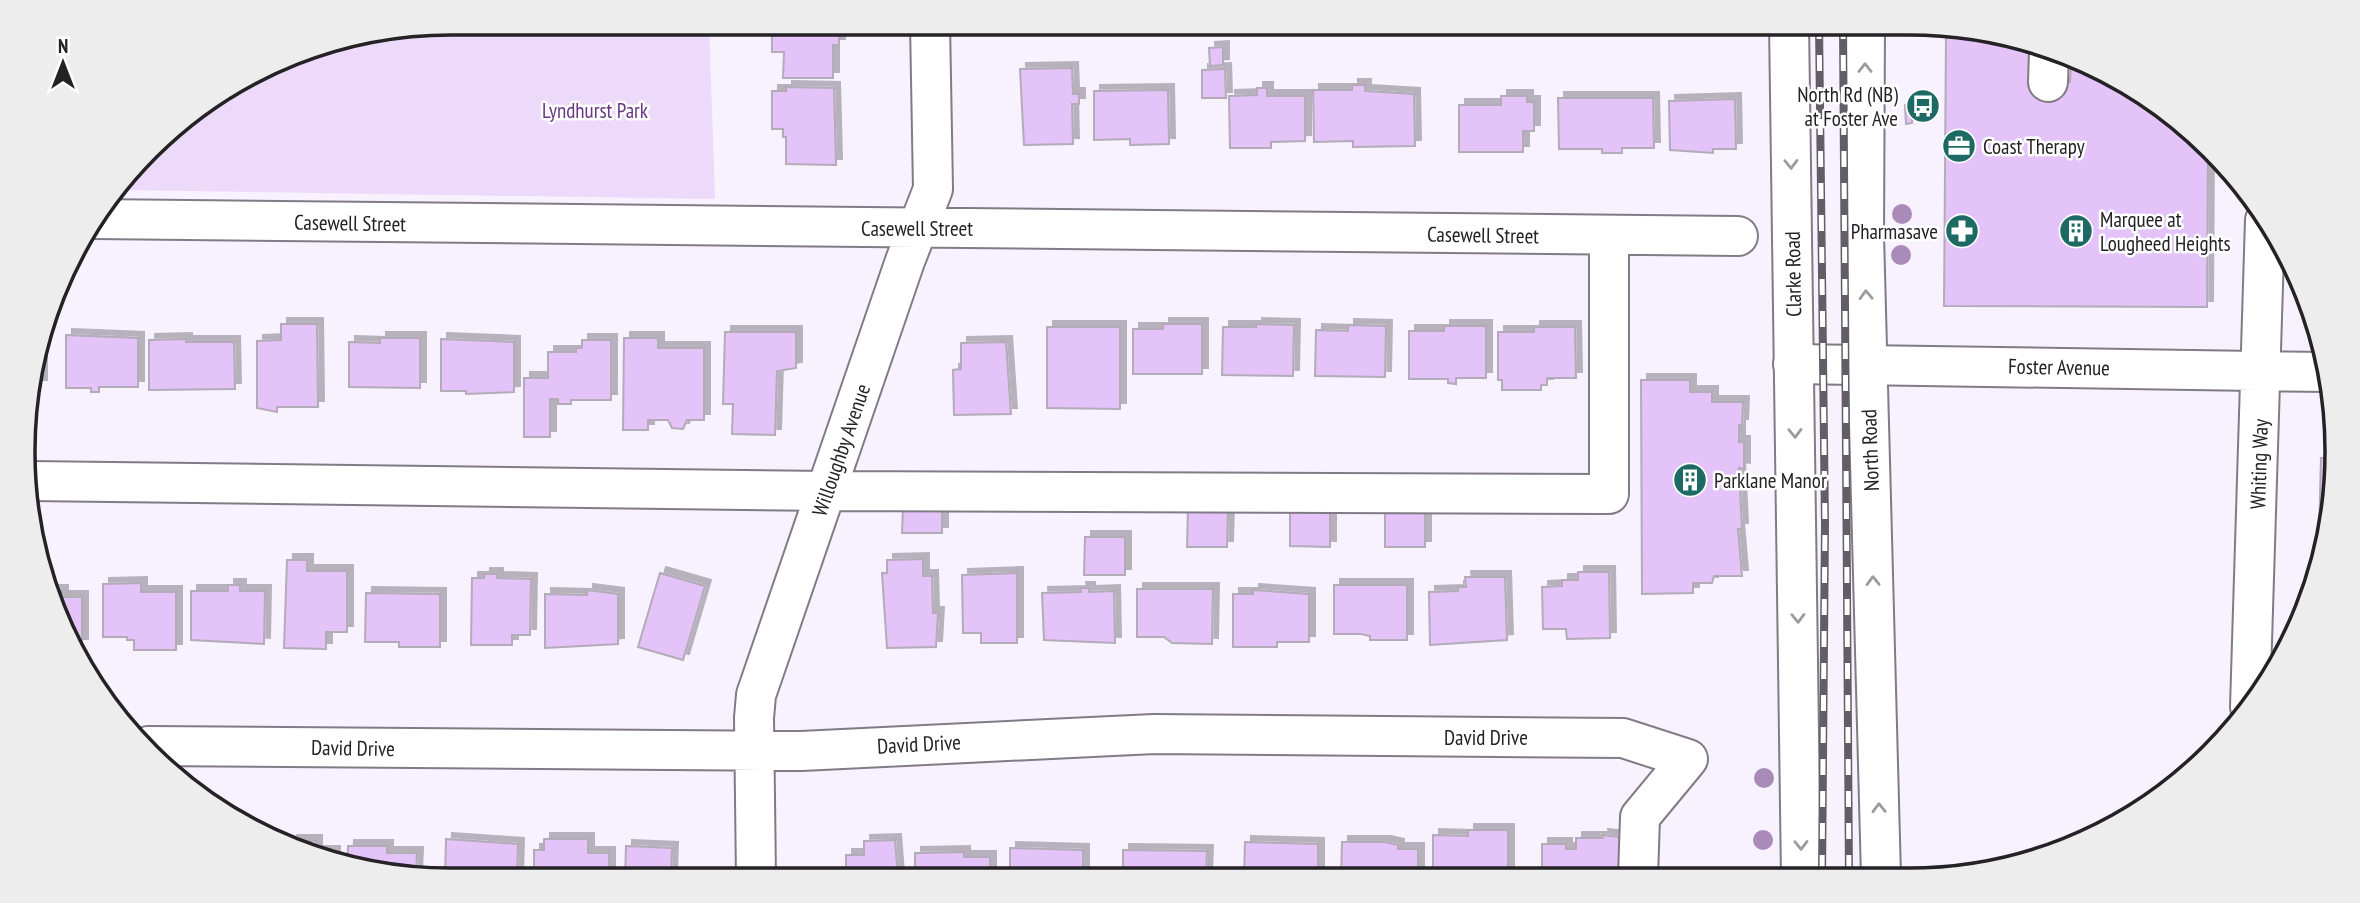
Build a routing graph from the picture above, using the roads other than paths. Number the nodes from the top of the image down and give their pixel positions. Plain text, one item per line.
1 (930, 35) edge
2 (1789, 35) edge
3 (1865, 35) edge
4 (106, 219) edge
5 (919, 228) junction
6 (1609, 236) junction
7 (1738, 236) dead end
8 (2265, 236) edge
9 (1793, 364) junction
10 (1868, 364) junction
11 (2261, 370) junction
12 (2317, 372) edge
13 (36, 481) edge
14 (828, 491) junction
15 (2251, 689) edge
16 (157, 746) edge
17 (755, 751) junction
18 (756, 868) edge
19 (1638, 868) edge
20 (1801, 868) edge
21 (1881, 868) edge

1 - 5 street, Willoughby Avenue
2 -> 9 street, Clarke Road
10 -> 3 street, North Road
4 - 5 street, Casewell Street
5 - 6 street, Casewell Street
5 - 14 street, Willoughby Avenue
6 - 7 street, Casewell Street
6 - 14 street
8 - 11 street, Whiting Way
9 - 10 street, Foster Avenue
9 -> 20 street, Clarke Road
10 - 11 street, Foster Avenue
21 -> 10 street, North Road
11 - 12 street, Foster Avenue
11 - 15 street, Whiting Way
13 - 14 street
14 - 17 street, Willoughby Avenue
16 - 17 street, David Drive
17 - 18 street, Willoughby Avenue
17 - 19 street, David Drive

